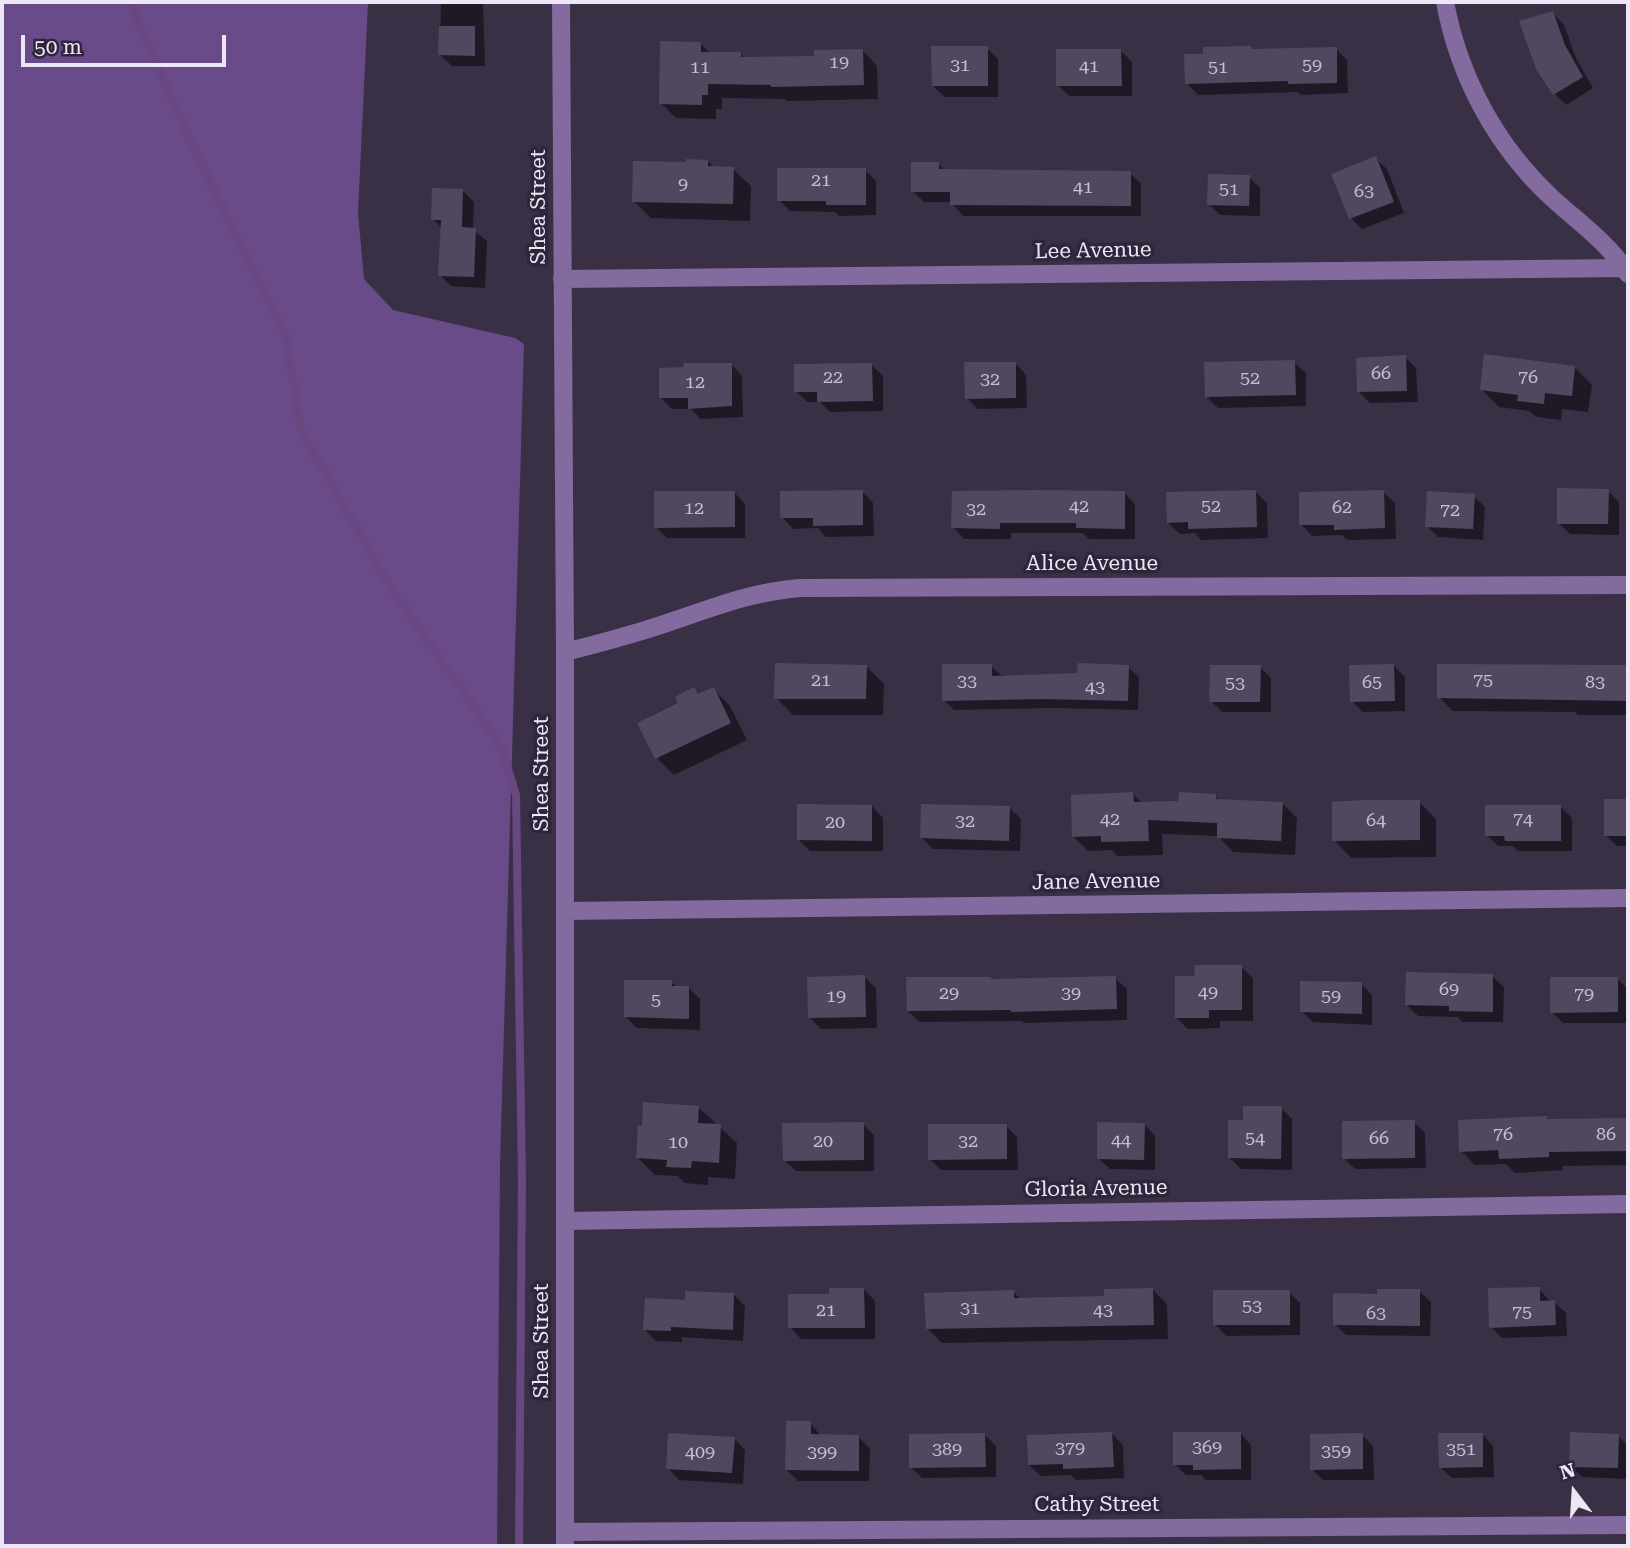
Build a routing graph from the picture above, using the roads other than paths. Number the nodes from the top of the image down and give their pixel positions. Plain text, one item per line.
1 (561, 2) edge
2 (1446, 2) edge
3 (1626, 271) edge
4 (562, 279) junction
5 (1628, 585) edge
6 (565, 652) junction
7 (1628, 898) edge
8 (565, 911) junction
9 (1628, 1204) edge
10 (565, 1221) junction
11 (1628, 1525) edge
12 (1051, 1537) edge
13 (565, 1539) edge

1 - 4 street, Shea Street
2 - 3 street
3 - 4 street, Lee Avenue
4 - 6 street, Shea Street
5 - 6 street, Alice Avenue
6 - 8 street, Shea Street
7 - 8 street, Jane Avenue
8 - 10 street, Shea Street
9 - 10 street, Gloria Avenue
10 - 13 street, Shea Street
11 - 12 street, Cathy Street
12 - 13 street, Cathy Street

